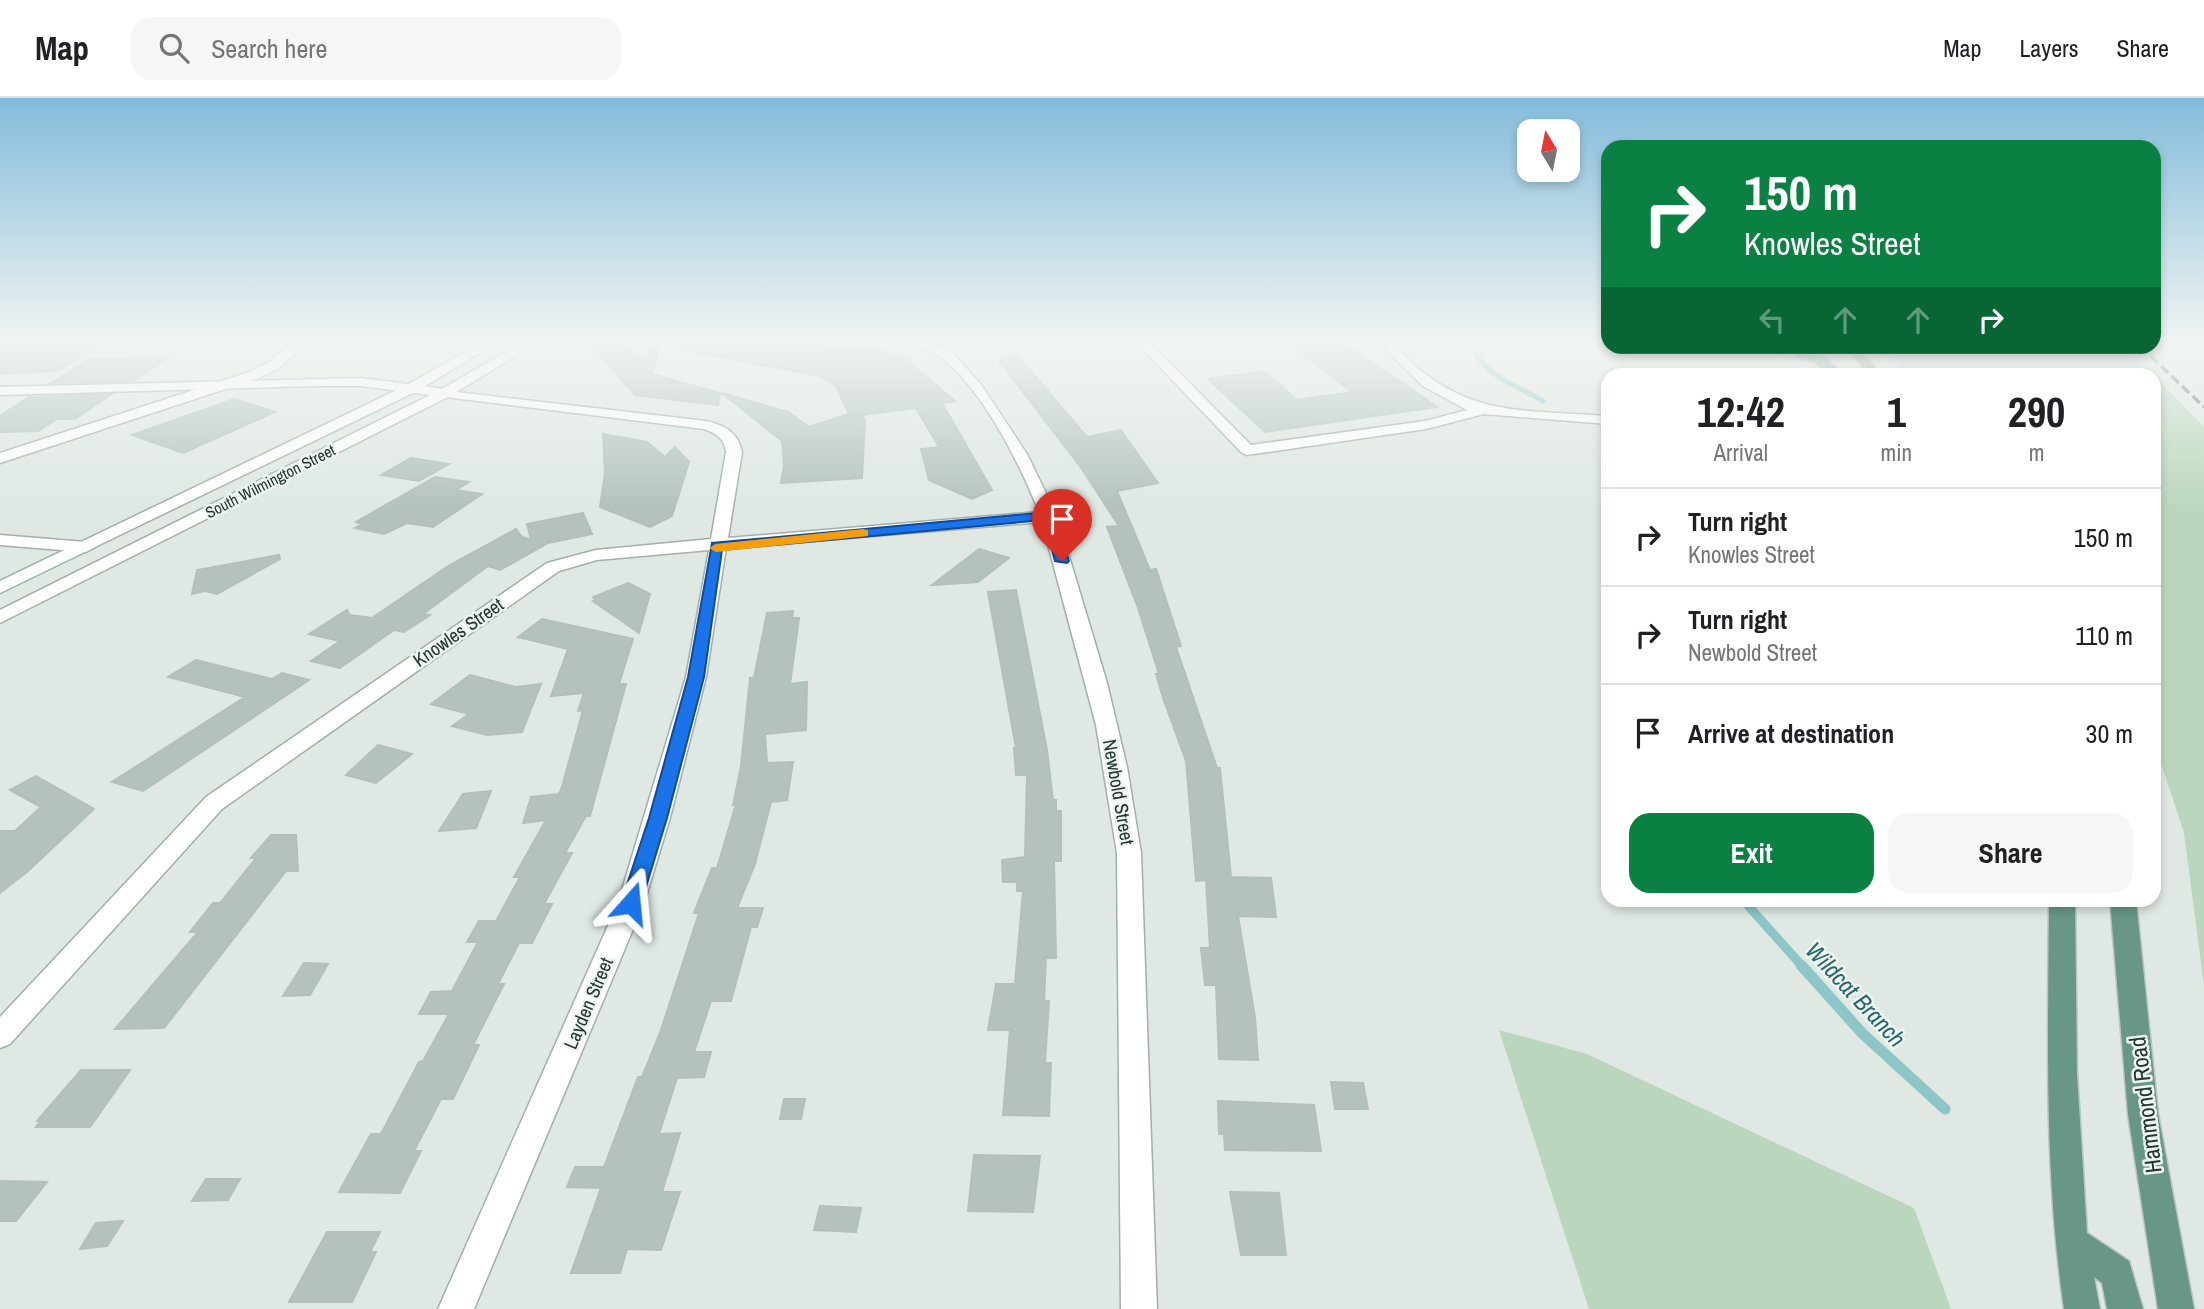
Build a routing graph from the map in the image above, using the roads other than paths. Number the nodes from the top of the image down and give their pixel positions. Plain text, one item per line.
1 (187, 396) edge
2 (397, 396) edge
3 (440, 396) edge
4 (466, 396) edge
5 (979, 396) edge
6 (1194, 396) edge
7 (1452, 396) edge
8 (1483, 410) junction
9 (1601, 419) edge
10 (0, 458) edge
11 (1049, 516) junction
12 (0, 540) edge
13 (716, 546) junction
14 (86, 547) junction
15 (0, 588) edge
16 (0, 617) edge
17 (2062, 907) edge
18 (2124, 907) edge
19 (0, 1036) edge
20 (2071, 1241) junction
21 (456, 1309) edge
22 (1139, 1309) edge
23 (2082, 1309) edge
24 (2125, 1309) edge
25 (2176, 1309) edge

1 - 10 street
2 - 14 street, South Wilmington Street
3 - 16 street, South Wilmington Street
4 - 13 street, Layden Street
5 - 11 street, Newbold Street
6 - 8 street
7 - 8 street
8 - 9 street
11 - 13 street, Knowles Street
11 - 22 street, Newbold Street
12 - 14 street
13 - 19 street, Knowles Street
13 - 21 street, Layden Street
14 - 15 street, South Wilmington Street
17 - 20 main road
18 - 25 main road, Hammond Road
20 - 23 main road
20 - 24 main road

